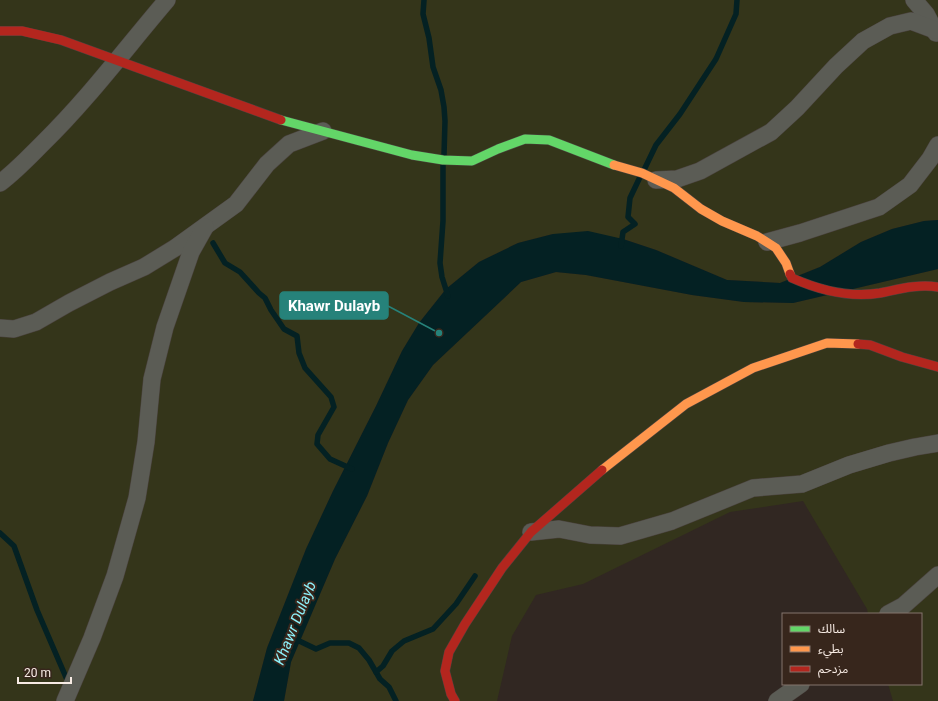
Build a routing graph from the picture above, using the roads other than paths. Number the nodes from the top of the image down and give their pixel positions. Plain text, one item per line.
1 (167, 0) edge
2 (914, 0) edge
3 (928, 0) edge
4 (0, 31) edge
5 (936, 33) edge
6 (116, 61) junction
7 (322, 131) junction
8 (938, 145) edge
9 (656, 180) junction
10 (0, 182) edge
11 (205, 227) junction
12 (767, 242) junction
13 (938, 287) edge
14 (0, 328) edge
15 (938, 367) edge
16 (938, 443) edge
17 (532, 532) junction
18 (938, 575) edge
19 (890, 613) edge
20 (800, 685) edge
21 (65, 701) edge
22 (455, 701) edge
23 (777, 701) edge

1 - 6 street
2 - 5 street
3 - 5 street
4 - 6 street
5 - 9 street
6 - 7 street
6 - 10 street
7 - 9 street
7 - 11 street
8 - 12 street
9 - 12 street
11 - 14 street
11 - 21 street
12 - 13 street
15 - 17 street
16 - 17 street
17 - 22 street
18 - 19 street
20 - 23 street

